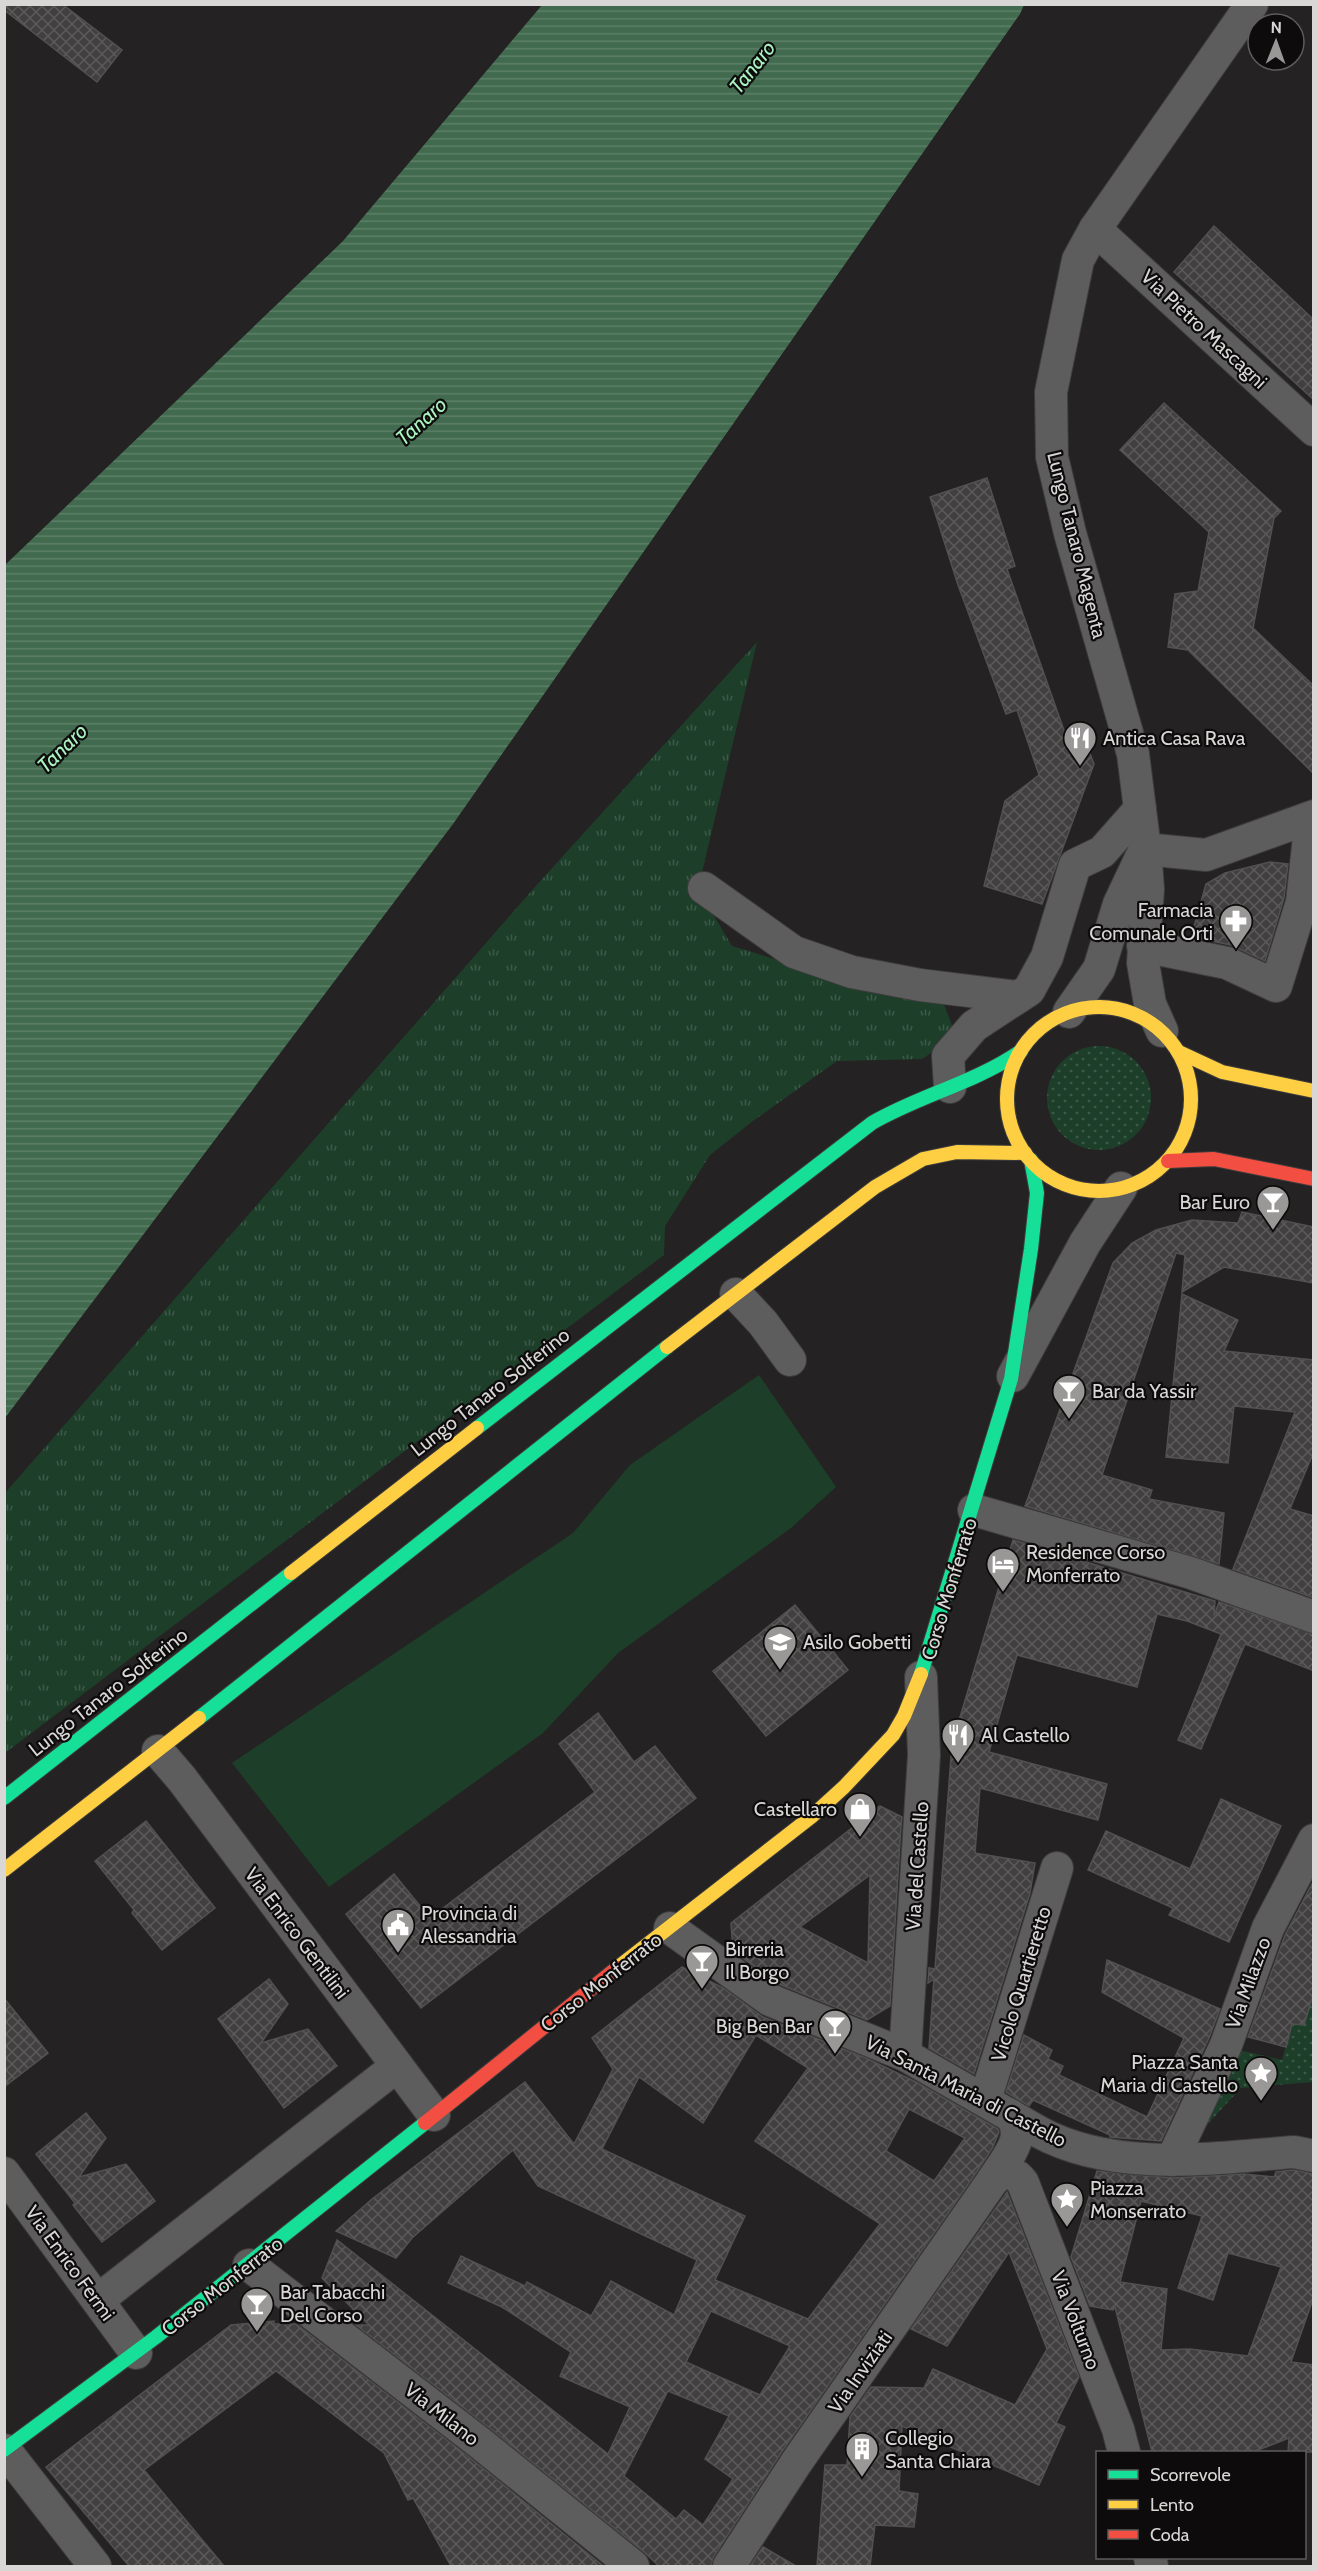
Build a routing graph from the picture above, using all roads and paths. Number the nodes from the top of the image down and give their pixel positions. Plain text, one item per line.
1 (1252, 4) edge
2 (1095, 229) junction
3 (1314, 430) edge
4 (1140, 808) junction
5 (1313, 817) edge
6 (1145, 849) junction
7 (704, 888) dead end
8 (1143, 946) junction
9 (1018, 997) junction
10 (1069, 1012) junction
11 (1171, 1042) junction
12 (1020, 1051) junction
13 (950, 1087) junction
14 (1314, 1091) edge
15 (1028, 1157) junction
16 (1168, 1161) junction
17 (1314, 1179) edge
18 (1122, 1188) junction
19 (736, 1294) junction
20 (790, 1360) dead end
21 (1011, 1379) junction
22 (974, 1510) junction
23 (1314, 1617) edge
24 (921, 1677) junction
25 (158, 1751) junction
26 (4, 1798) edge
27 (1314, 1840) edge
28 (1056, 1868) dead end
29 (4, 1870) edge
30 (670, 1928) junction
31 (905, 2055) junction
32 (397, 2066) junction
33 (997, 2107) junction
34 (434, 2115) junction
35 (1077, 2147) junction
36 (1314, 2156) edge
37 (1172, 2160) junction
38 (4, 2174) edge
39 (1013, 2183) junction
40 (249, 2265) junction
41 (98, 2300) junction
42 (136, 2353) junction
43 (1124, 2451) edge
44 (5, 2452) edge
45 (626, 2565) edge
46 (95, 2566) edge
47 (729, 2566) edge

1 - 2 street, Lungo Tanaro Magenta
2 - 3 street, Via Pietro Mascagni
2 - 4 street, Lungo Tanaro Magenta
4 - 6 street, Lungo Tanaro Magenta
4 - 9 street
5 - 6 street
5 - 8 street
6 - 8 street, Lungo Tanaro Magenta
6 - 10 street
7 - 9 street
8 - 11 street, Lungo Tanaro Magenta
9 - 13 street
10 - 11 main road
10 - 12 main road
11 - 14 main road
11 - 16 main road
12 - 13 main road, Lungo Tanaro Solferino
12 - 15 main road
13 - 26 main road, Lungo Tanaro Solferino
15 - 18 main road
15 - 19 main road
15 - 21 main road, Corso Monferrato
16 - 17 main road
16 - 18 main road
18 - 21 street, Corso Monferrato
19 - 20 street
19 - 25 main road
21 - 22 main road, Corso Monferrato
22 - 23 street
22 - 24 main road, Corso Monferrato
24 - 30 main road, Corso Monferrato
24 - 31 street, Via del Castello
25 - 29 main road
25 - 32 street, Via Enrico Gentilini
27 - 37 street, Via Milazzo
28 - 33 street, Vicolo Quartieretto
30 - 31 street, Via Santa Maria di Castello
30 - 34 main road, Corso Monferrato
31 - 33 street, Via Santa Maria di Castello
32 - 34 street, Via Enrico Gentilini
32 - 41 street
33 - 35 street, Via Santa Maria di Castello
33 - 39 street, Via Inviziati
34 - 40 main road, Corso Monferrato
35 - 37 street, Via Santa Maria di Castello
35 - 39 street, Via Volturno
36 - 37 street, Via Santa Maria di Castello
38 - 41 street, Via Enrico Fermi
39 - 43 street, Via Volturno
39 - 47 street, Via Inviziati
40 - 42 main road, Corso Monferrato
40 - 45 street, Via Milano
41 - 42 street, Via Enrico Fermi
42 - 44 main road, Corso Monferrato
44 - 46 street

